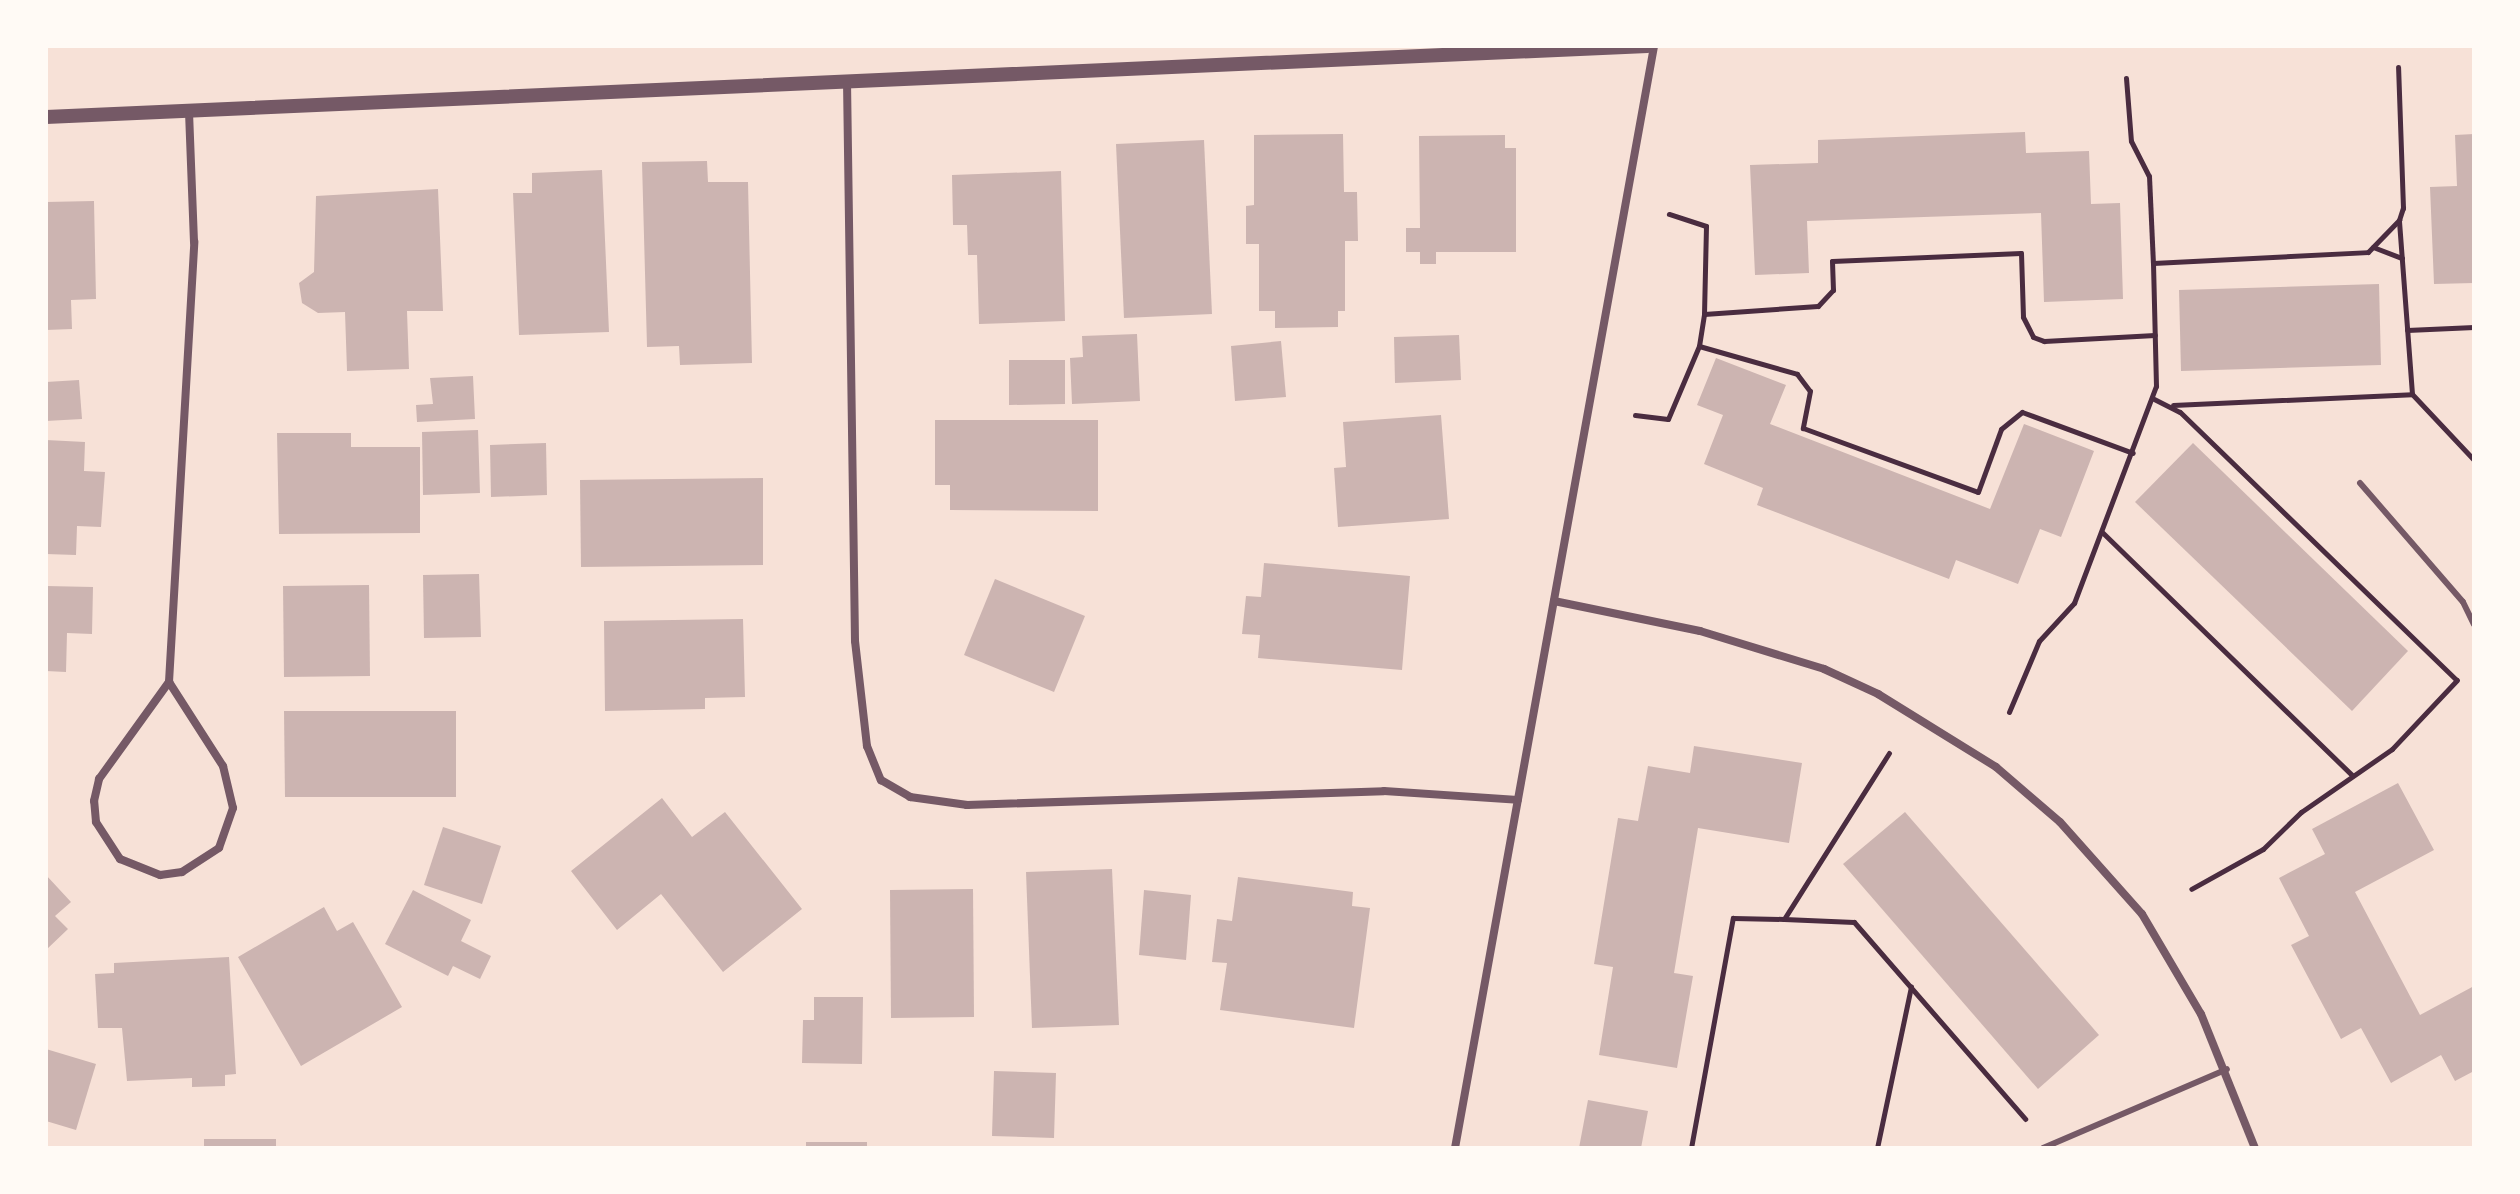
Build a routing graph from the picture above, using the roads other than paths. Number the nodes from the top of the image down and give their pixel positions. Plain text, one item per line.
1 (1647, 46) edge
2 (1654, 46) edge
3 (847, 81) junction
4 (189, 111) junction
5 (46, 117) edge
6 (2360, 483) dead end
7 (1554, 601) junction
8 (2474, 625) edge
9 (169, 682) junction
10 (1518, 800) junction
11 (2227, 1069) junction
12 (1455, 1148) edge
13 (2043, 1148) edge
14 (2255, 1148) edge

1 - 3 street
2 - 7 street
3 - 4 street
3 - 10 street
4 - 5 street
4 - 9 street
6 - 8 lane
7 - 10 street
7 - 11 street
9 - 9 street
10 - 12 street
11 - 13 lane
11 - 14 street

